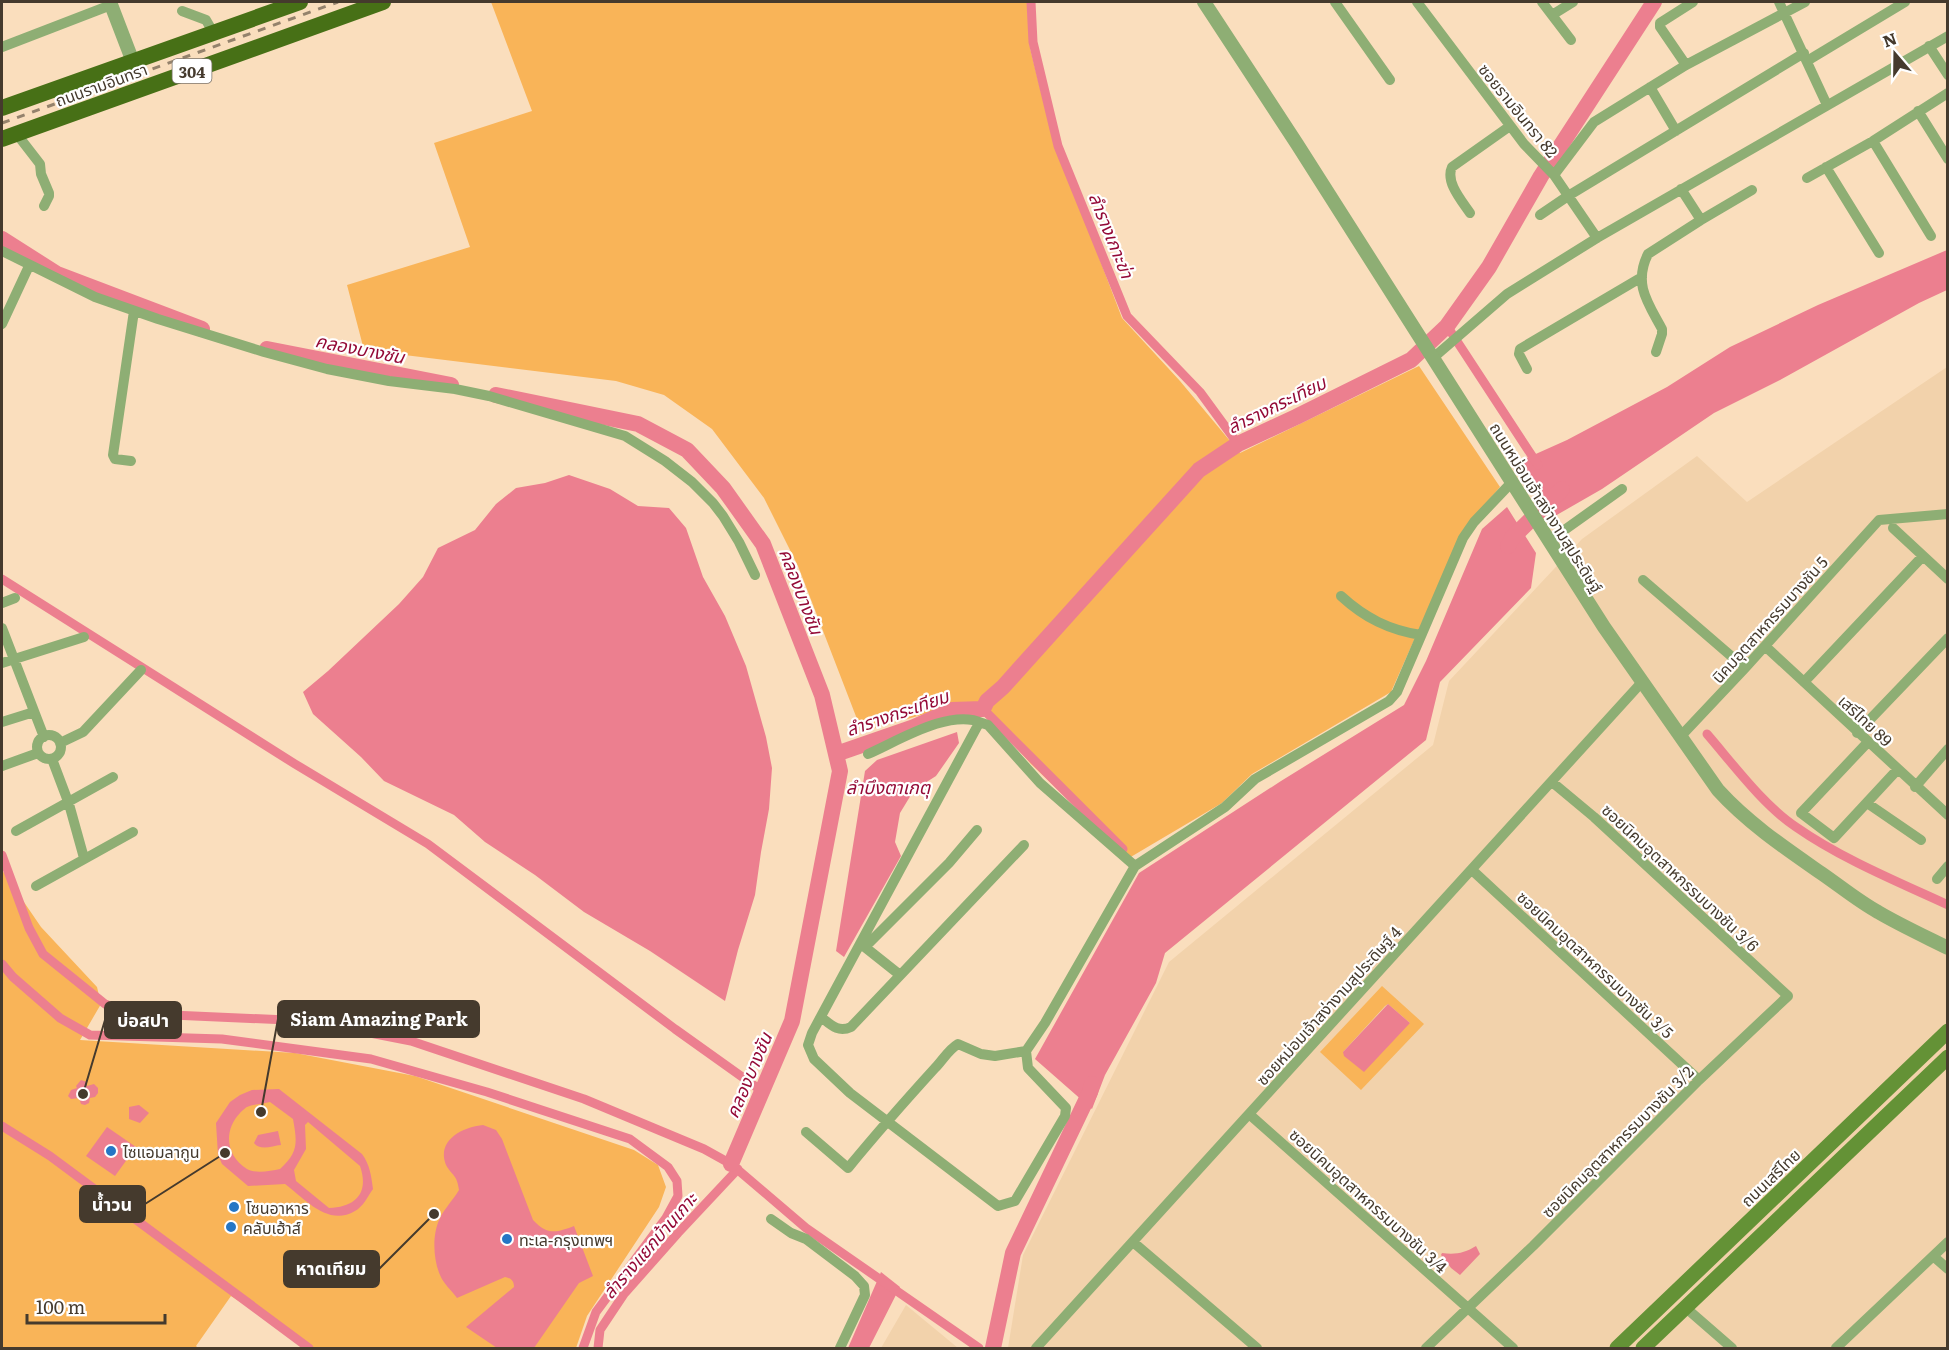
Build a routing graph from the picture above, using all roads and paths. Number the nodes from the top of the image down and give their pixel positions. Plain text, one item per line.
1 (300, 2) edge
2 (382, 2) edge
3 (1204, 2) edge
4 (1335, 2) edge
5 (1417, 2) edge
6 (1542, 2) edge
7 (1574, 2) edge
8 (1693, 2) edge
9 (1779, 2) edge
10 (1805, 2) edge
11 (1905, 2) edge
12 (111, 3) edge
13 (277, 5) edge
14 (182, 11) dead end
15 (1784, 13) junction
16 (1552, 15) junction
17 (213, 32) junction
18 (1947, 36) edge
19 (1571, 40) dead end
20 (1929, 46) junction
21 (2, 47) edge
22 (1805, 57) junction
23 (133, 62) junction
24 (1686, 65) junction
25 (1947, 75) edge
26 (1390, 80) dead end
27 (1650, 87) junction
28 (1947, 93) edge
29 (1827, 105) junction
30 (2, 108) edge
31 (1918, 111) junction
32 (1510, 126) junction
33 (1676, 130) junction
34 (9, 136) edge
35 (1873, 141) junction
36 (1947, 159) edge
37 (1826, 167) junction
38 (1554, 175) junction
39 (1807, 178) dead end
40 (1681, 189) junction
41 (1752, 190) dead end
42 (1568, 196) junction
43 (44, 206) dead end
44 (1470, 213) dead end
45 (1540, 215) dead end
46 (1701, 220) junction
47 (1931, 236) dead end
48 (1597, 238) junction
49 (2, 251) edge
50 (1879, 253) dead end
51 (29, 266) junction
52 (1642, 278) junction
53 (4, 309) edge
54 (134, 311) junction
55 (2, 324) edge
56 (1656, 352) dead end
57 (1431, 356) junction
58 (1527, 369) dead end
59 (131, 461) dead end
60 (1515, 487) junction
61 (1622, 489) dead end
62 (1947, 514) edge
63 (1893, 528) dead end
64 (1547, 538) junction
65 (1923, 556) junction
66 (755, 575) dead end
67 (1947, 579) edge
68 (1643, 580) dead end
69 (1341, 596) dead end
70 (15, 598) dead end
71 (2, 603) edge
72 (2, 628) edge
73 (1421, 635) junction
74 (84, 638) dead end
75 (1947, 638) edge
76 (1765, 646) junction
77 (13, 659) junction
78 (2, 663) edge
79 (1745, 668) junction
80 (141, 670) dead end
81 (1642, 682) junction
82 (1804, 682) junction
83 (34, 712) junction
84 (2, 722) edge
85 (982, 723) junction
86 (1857, 733) junction
87 (44, 737) junction
88 (1680, 737) junction
89 (1868, 742) junction
90 (60, 743) junction
91 (1947, 749) edge
92 (38, 753) junction
93 (868, 754) dead end
94 (52, 759) junction
95 (2, 766) edge
96 (1898, 769) junction
97 (113, 777) dead end
98 (1552, 782) junction
99 (1915, 787) junction
100 (69, 802) junction
101 (1867, 803) junction
102 (1947, 816) edge
103 (977, 830) dead end
104 (16, 831) dead end
105 (133, 832) dead end
106 (1921, 840) dead end
107 (1024, 844) dead end
108 (84, 858) junction
109 (1135, 866) junction
110 (1947, 866) edge
111 (1472, 870) junction
112 (1937, 879) dead end
113 (36, 886) dead end
114 (863, 946) junction
115 (1947, 948) edge
116 (900, 975) junction
117 (1788, 996) joint
118 (821, 1017) junction
119 (1947, 1031) edge
120 (1026, 1052) junction
121 (1947, 1057) edge
122 (1699, 1080) junction
123 (1250, 1114) junction
124 (886, 1121) junction
125 (806, 1132) dead end
126 (771, 1219) dead end
127 (1133, 1242) junction
128 (1947, 1242) edge
129 (1933, 1256) junction
130 (1947, 1269) edge
131 (1686, 1308) junction
132 (1469, 1309) junction
133 (840, 1348) edge
134 (1036, 1348) edge
135 (1257, 1348) edge
136 (1426, 1348) edge
137 (1513, 1348) edge
138 (1617, 1348) edge
139 (1643, 1348) edge
140 (1732, 1348) edge
141 (1836, 1348) edge

1 - 13 highway, ถนนรามอินทรา / 304
2 - 34 highway, ถนนรามอินทรา / 304
3 - 57 street, ถนนหม่อมเจ้าสง่างามสุประดิษฐ์
4 - 26 street
5 - 32 street, ซอยรามอินทรา 82
6 - 16 street
7 - 16 street
8 - 24 street
9 - 15 street
10 - 15 street
11 - 22 street
12 - 21 street
12 - 23 street
13 - 17 highway, ถนนรามอินทรา / 304
14 - 17 street
15 - 22 street
15 - 24 street
16 - 19 street
17 - 23 highway, ถนนรามอินทรา / 304
18 - 20 street
20 - 25 street
20 - 29 street
22 - 29 street
22 - 33 street
23 - 30 highway, ถนนรามอินทรา / 304
24 - 27 street
27 - 33 street
27 - 38 street
28 - 31 street
29 - 40 street
31 - 35 street
31 - 36 street
32 - 38 street, ซอยรามอินทรา 82
32 - 44 street
33 - 42 street
34 - 43 street
35 - 37 street
35 - 47 street
37 - 39 street
37 - 50 street
38 - 42 street, ซอยรามอินทรา 82
40 - 46 street
40 - 48 street
41 - 46 street
42 - 45 street
42 - 48 street, ซอยรามอินทรา 82
46 - 52 street
48 - 57 street
49 - 51 street
51 - 53 street
51 - 54 street
52 - 56 street
52 - 58 street
53 - 55 street
54 - 59 street
54 - 66 street
57 - 60 street, ถนนหม่อมเจ้าสง่างามสุประดิษฐ์
60 - 64 street, ถนนหม่อมเจ้าสง่างามสุประดิษฐ์
60 - 73 street
61 - 64 street
62 - 76 street, นิคมอุตสาหกรรมบางชัน 5
63 - 65 street
64 - 81 street, ถนนหม่อมเจ้าสง่างามสุประดิษฐ์
65 - 67 street
65 - 82 street
68 - 79 street
69 - 73 street
70 - 71 street
72 - 77 street
73 - 109 street
74 - 77 street
75 - 86 street
76 - 79 street, นิคมอุตสาหกรรมบางชัน 5
76 - 82 street, เสรีไทย 89
77 - 78 street
77 - 83 street
79 - 88 street, นิคมอุตสาหกรรมบางชัน 5
80 - 90 street
81 - 88 street, ถนนหม่อมเจ้าสง่างามสุประดิษฐ์
81 - 98 street, ซอยหม่อมเจ้าสง่างามสุประดิษฐ์ 4
82 - 86 street, เสรีไทย 89
83 - 84 street
83 - 87 street
85 - 93 street
85 - 109 street
85 - 114 street
86 - 89 street, เสรีไทย 89
87 - 90 street
87 - 92 street
88 - 115 street, ถนนหม่อมเจ้าสง่างามสุประดิษฐ์
89 - 96 street, เสรีไทย 89
89 - 101 street
90 - 94 street
91 - 99 street
92 - 94 street
92 - 95 street
94 - 100 street
96 - 99 street, เสรีไทย 89
96 - 101 street
97 - 100 street
98 - 111 street, ซอยหม่อมเจ้าสง่างามสุประดิษฐ์ 4
98 - 117 street, ซอยนิคมอุตสาหกรรมบางชัน 3/6
99 - 102 street, เสรีไทย 89
100 - 104 street
100 - 108 street
101 - 106 street
103 - 114 street
105 - 108 street
107 - 116 street
108 - 113 street
109 - 120 street
110 - 112 street
111 - 122 street, ซอยนิคมอุตสาหกรรมบางชัน 3/5
111 - 123 street, ซอยหม่อมเจ้าสง่างามสุประดิษฐ์ 4
114 - 116 street
114 - 118 street
116 - 118 street
117 - 122 street, ซอยนิคมอุตสาหกรรมบางชัน 3/2
118 - 124 street
119 - 138 main road, ถนนเสรีไทย
120 - 124 street
120 - 124 street
121 - 131 main road
122 - 132 street, ซอยนิคมอุตสาหกรรมบางชัน 3/2
123 - 127 street, ซอยหม่อมเจ้าสง่างามสุประดิษฐ์ 4
123 - 132 street, ซอยนิคมอุตสาหกรรมบางชัน 3/4
124 - 125 street
126 - 133 street
127 - 134 street, ซอยหม่อมเจ้าสง่างามสุประดิษฐ์ 4
127 - 135 street
128 - 129 street
129 - 130 street
129 - 141 street
131 - 139 main road
131 - 140 street
132 - 136 street, ซอยนิคมอุตสาหกรรมบางชัน 3/2
132 - 137 street, ซอยนิคมอุตสาหกรรมบางชัน 3/4

